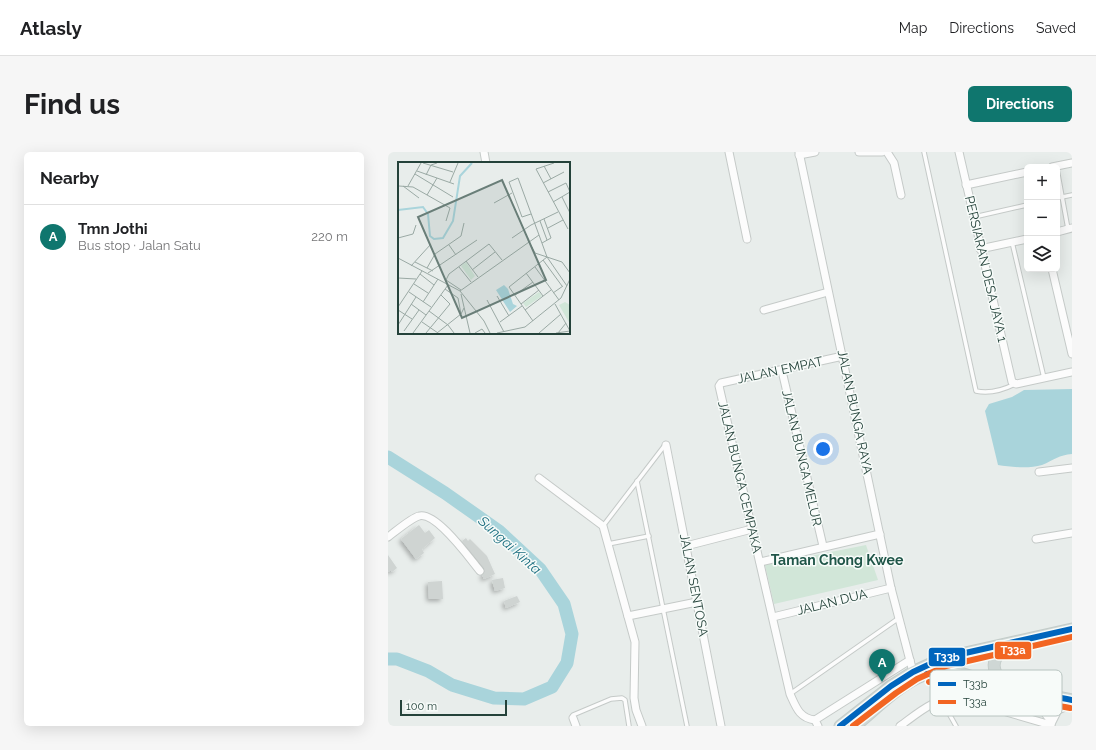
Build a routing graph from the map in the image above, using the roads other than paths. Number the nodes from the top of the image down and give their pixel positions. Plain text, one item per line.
1 (484, 152) edge
2 (729, 152) edge
3 (815, 152) edge
4 (859, 152) edge
5 (882, 152) edge
6 (887, 152) edge
7 (924, 152) edge
8 (959, 152) edge
9 (799, 154) edge
10 (486, 162) edge
11 (1072, 163) edge
12 (1060, 166) edge
13 (1024, 173) edge
14 (966, 185) junction
15 (1060, 188) edge
16 (901, 194) dead end
17 (1072, 195) edge
18 (1062, 197) junction
19 (1024, 206) edge
20 (973, 217) junction
21 (1070, 229) edge
22 (1060, 231) edge
23 (747, 239) dead end
24 (1024, 240) edge
25 (1012, 242) junction
26 (980, 249) junction
27 (1053, 272) edge
28 (828, 292) junction
29 (764, 310) dead end
30 (1072, 354) edge
31 (843, 356) junction
32 (782, 371) junction
33 (1072, 372) edge
34 (1044, 378) junction
35 (1016, 384) junction
36 (719, 386) joint
37 (666, 445) joint
38 (1072, 468) edge
39 (1039, 472) dead end
40 (539, 478) dead end
41 (637, 481) junction
42 (603, 526) junction
43 (752, 529) junction
44 (1072, 533) edge
45 (880, 534) junction
46 (648, 536) junction
47 (388, 538) edge
48 (1036, 539) dead end
49 (608, 544) junction
50 (686, 546) junction
51 (823, 546) junction
52 (760, 562) junction
53 (480, 571) dead end
54 (891, 588) junction
55 (698, 602) junction
56 (663, 609) junction
57 (628, 616) junction
58 (773, 617) junction
59 (899, 618) junction
60 (1072, 629) edge
61 (1004, 645) junction
62 (910, 660) junction
63 (994, 670) edge
64 (913, 672) junction
65 (930, 673) edge
66 (790, 694) junction
67 (1062, 698) edge
68 (1072, 700) edge
69 (1072, 704) edge
70 (930, 706) edge
71 (1062, 708) edge
72 (951, 716) edge
73 (1022, 716) edge
74 (573, 718) joint
75 (817, 723) edge
76 (1051, 724) edge
77 (849, 725) edge
78 (576, 726) edge
79 (629, 726) edge
80 (642, 726) edge
81 (687, 726) edge
82 (721, 726) edge
83 (900, 726) edge
84 (956, 726) edge

1 - 10 street
2 - 23 street
3 - 9 street
4 - 5 street
6 - 16 street
7 - 35 lane
8 - 14 street, PERSIARAN DESA JAYA 1
9 - 28 street, JALAN BUNGA RAYA
11 - 12 street
13 - 14 street
14 - 20 street, PERSIARAN DESA JAYA 1
15 - 18 lane
17 - 18 lane
18 - 21 lane
19 - 20 lane
20 - 26 street, PERSIARAN DESA JAYA 1
21 - 22 street
24 - 25 street
25 - 26 street
25 - 34 lane
26 - 35 street, PERSIARAN DESA JAYA 1
27 - 30 street
28 - 29 street
28 - 31 street, JALAN BUNGA RAYA
31 - 32 street, JALAN EMPAT
31 - 45 street, JALAN BUNGA RAYA
32 - 36 street, JALAN EMPAT
32 - 51 street, JALAN BUNGA MELUR
33 - 34 street
34 - 35 street
36 - 43 street, JALAN BUNGA CEMPAKA
37 - 41 lane
37 - 50 street, JALAN SENTOSA
38 - 39 street
40 - 42 street
41 - 42 lane
41 - 46 lane
42 - 49 street
43 - 50 street
43 - 52 street, JALAN BUNGA CEMPAKA
44 - 48 street
45 - 51 street
45 - 54 street, JALAN BUNGA RAYA
46 - 49 lane
46 - 56 lane
47 - 53 street
49 - 57 street
50 - 55 street, JALAN SENTOSA
51 - 52 street
52 - 58 street, JALAN BUNGA CEMPAKA
54 - 58 street, JALAN DUA
54 - 59 street, JALAN BUNGA RAYA
55 - 56 street
55 - 82 street, JALAN SENTOSA
56 - 57 street
56 - 81 lane
57 - 80 street
58 - 66 street, JALAN BUNGA CEMPAKA
59 - 62 street, JALAN BUNGA RAYA
59 - 66 lane
60 - 61 main road
61 - 63 main road
61 - 64 main road
62 - 64 street, JALAN BUNGA RAYA
62 - 75 street
64 - 77 main road
65 - 77 main road
66 - 75 street, JALAN BUNGA CEMPAKA
67 - 68 main road
69 - 71 street
70 - 83 street
72 - 84 lane
73 - 76 street
74 - 78 street
74 - 79 lane

